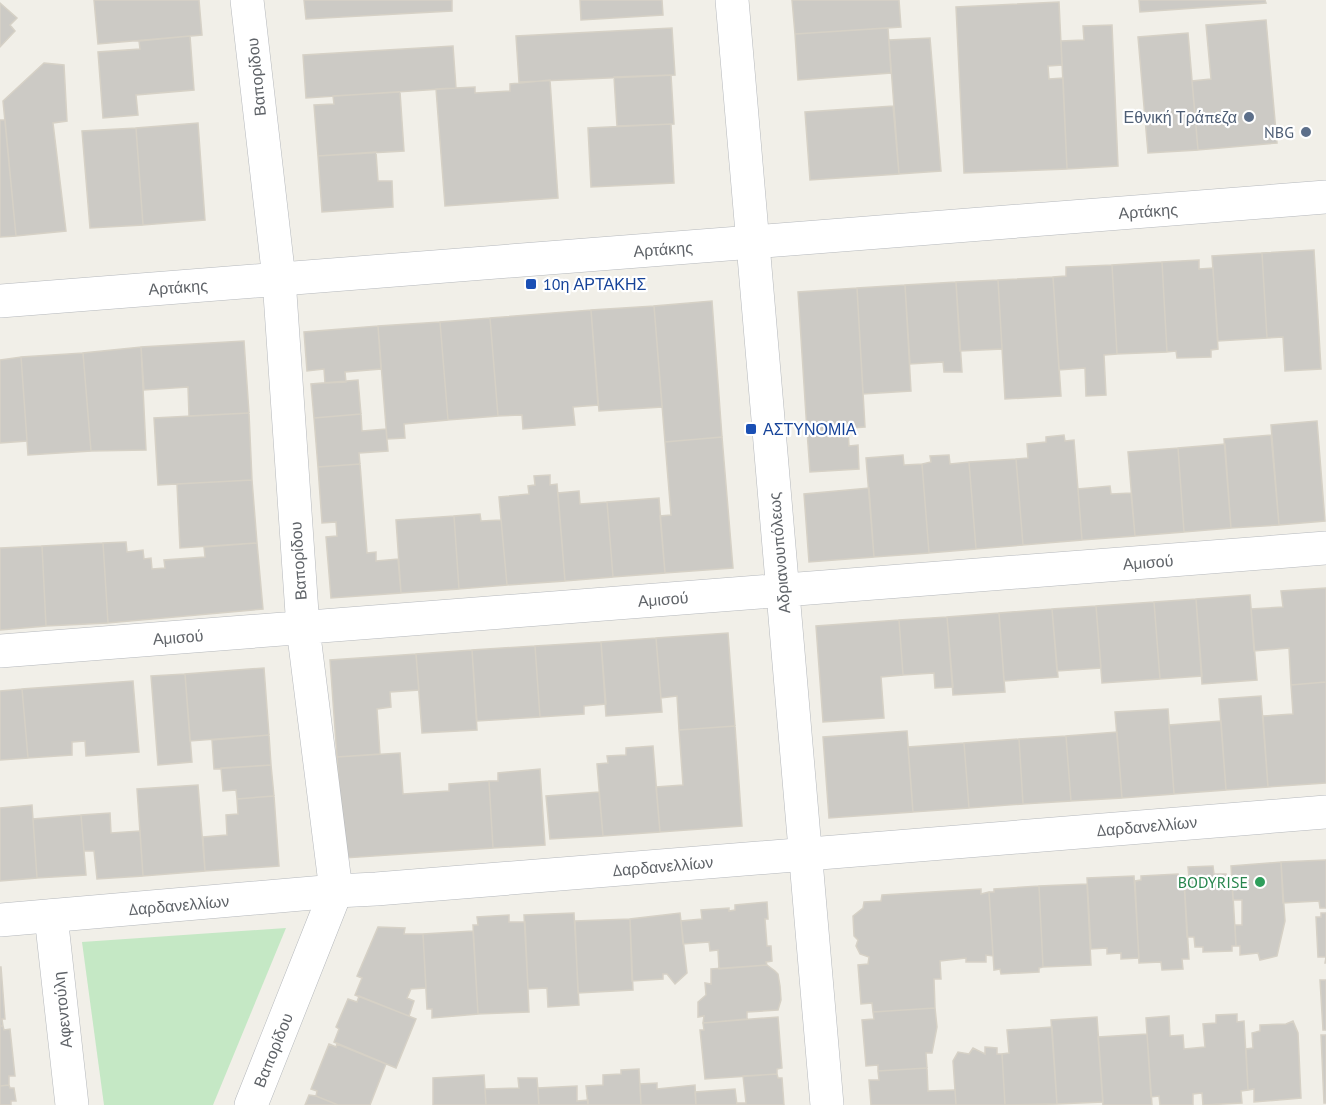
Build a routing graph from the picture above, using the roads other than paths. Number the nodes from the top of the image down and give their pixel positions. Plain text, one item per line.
1 (248, 0) edge
2 (732, 0) edge
3 (1326, 197) edge
4 (753, 242) junction
5 (279, 279) junction
6 (0, 301) edge
7 (1326, 548) edge
8 (783, 590) junction
9 (303, 628) junction
10 (0, 651) edge
11 (1326, 812) edge
12 (806, 854) junction
13 (336, 891) junction
14 (51, 916) junction
15 (0, 920) edge
16 (72, 1105) edge
17 (251, 1105) edge
18 (827, 1105) edge

1 - 5 street, Βαπορίδου
2 - 4 street, Αδριανουπόλεως
3 - 4 street, Αρτάκης
4 - 5 street, Αρτάκης
4 - 8 street, Αδριανουπόλεως
5 - 6 street, Αρτάκης
5 - 9 street, Βαπορίδου
7 - 8 street, Αμισού
8 - 9 street, Αμισού
8 - 12 street, Αδριανουπόλεως
9 - 10 street, Αμισού
9 - 13 street, Βαπορίδου
11 - 12 street, Δαρδανελλίων
12 - 13 street, Δαρδανελλίων
12 - 18 street, Αδριανουπόλεως
13 - 14 street, Δαρδανελλίων
13 - 17 street, Βαπορίδου
14 - 15 street, Δαρδανελλίων
14 - 16 street, Αφεντούλη

